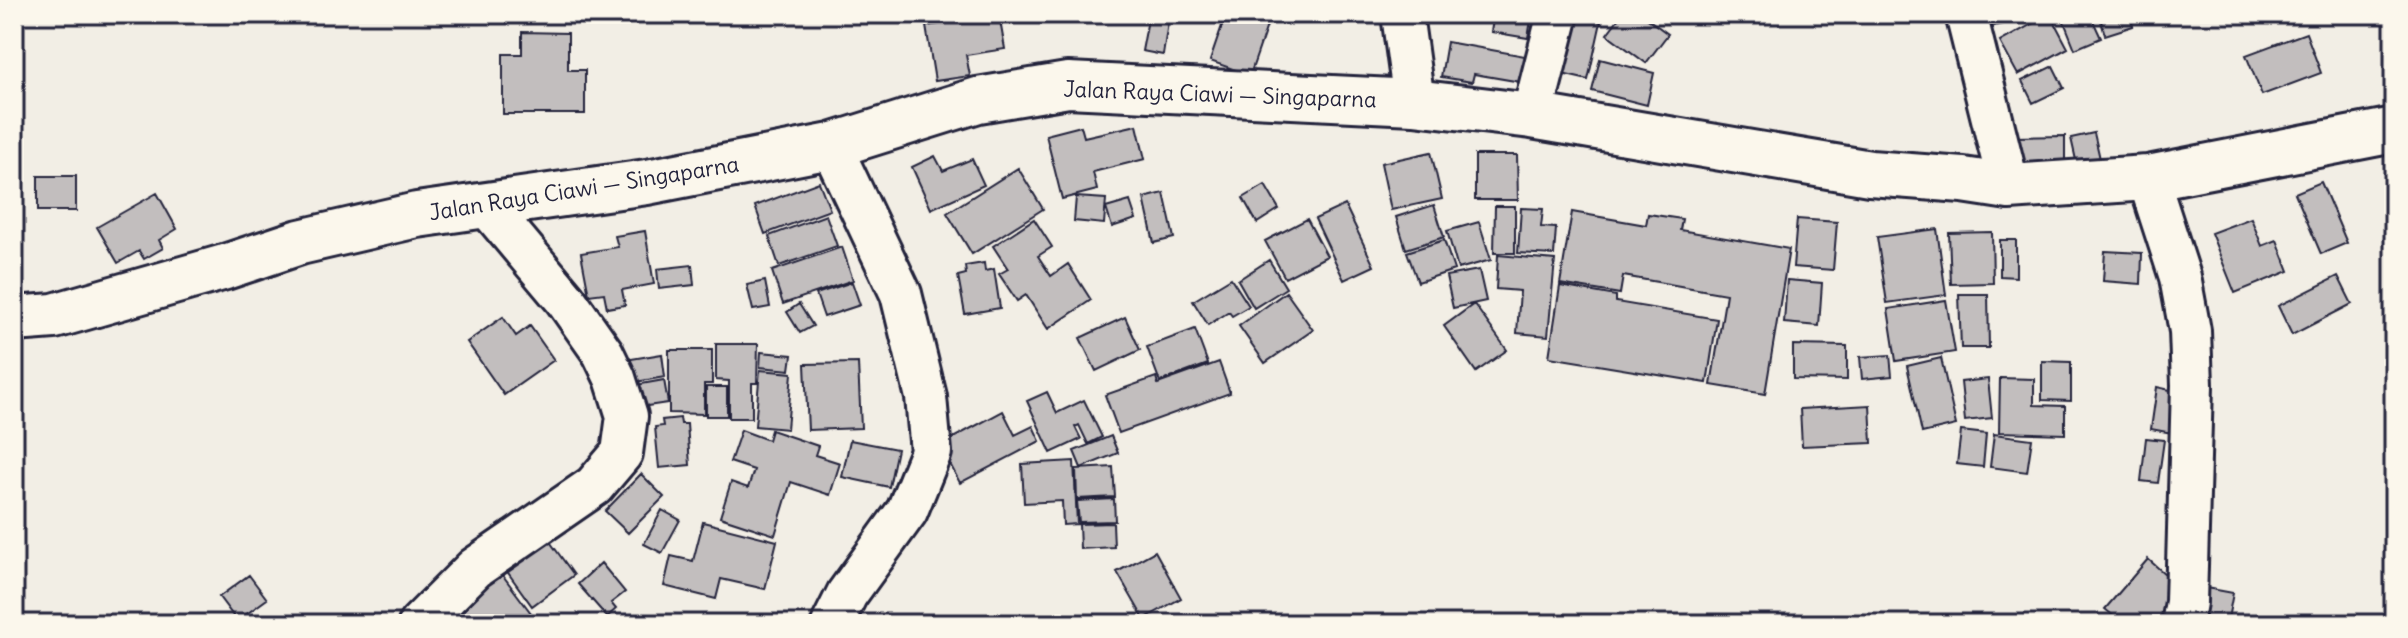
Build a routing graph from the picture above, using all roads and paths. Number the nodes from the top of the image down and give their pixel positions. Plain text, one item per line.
1 (1402, 14) edge
2 (1558, 14) edge
3 (1966, 14) edge
4 (1414, 102) junction
5 (1532, 116) junction
6 (2394, 130) edge
7 (831, 146) junction
8 (2148, 178) junction
9 (2009, 187) junction
10 (487, 206) junction
11 (14, 319) edge
12 (419, 624) edge
13 (832, 624) edge
14 (2182, 624) edge

1 - 4 street
2 - 5 street
3 - 9 street
4 - 5 main road, Jalan Raya Ciawi — Singaparna
4 - 7 main road, Jalan Raya Ciawi — Singaparna
5 - 9 main road, Jalan Raya Ciawi — Singaparna
6 - 8 main road, Jalan Raya Ciawi — Singaparna
7 - 10 main road, Jalan Raya Ciawi — Singaparna
7 - 13 street
8 - 9 main road, Jalan Raya Ciawi — Singaparna
8 - 14 street
10 - 11 main road, Jalan Raya Ciawi — Singaparna
10 - 12 street

